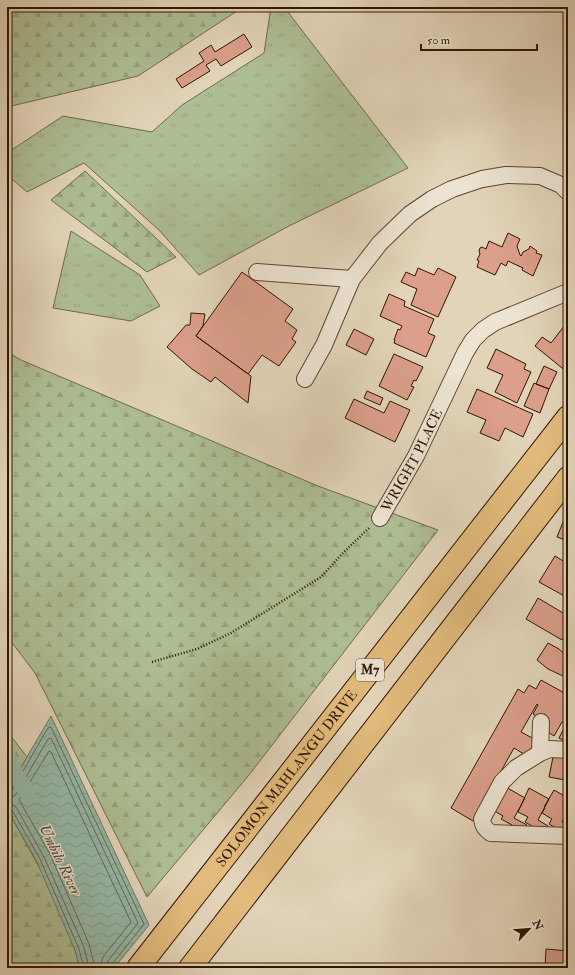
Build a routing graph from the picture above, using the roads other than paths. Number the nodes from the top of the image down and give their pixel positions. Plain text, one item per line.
1 (568, 192) edge
2 (257, 272) dead end
3 (352, 279) junction
4 (568, 292) edge
5 (305, 379) dead end
6 (568, 417) edge
7 (568, 478) edge
8 (380, 518) road end
9 (541, 722) dead end
10 (568, 750) edge
11 (540, 753) junction
12 (568, 836) edge
13 (138, 968) edge
14 (190, 968) edge

1 - 3 street
2 - 3 street
3 - 5 street
4 - 8 street, WRIGHT PLACE
6 - 13 highway, SOLOMON MAHLANGU DRIVE / M7
7 - 14 highway
9 - 11 street
10 - 11 street
11 - 12 street

